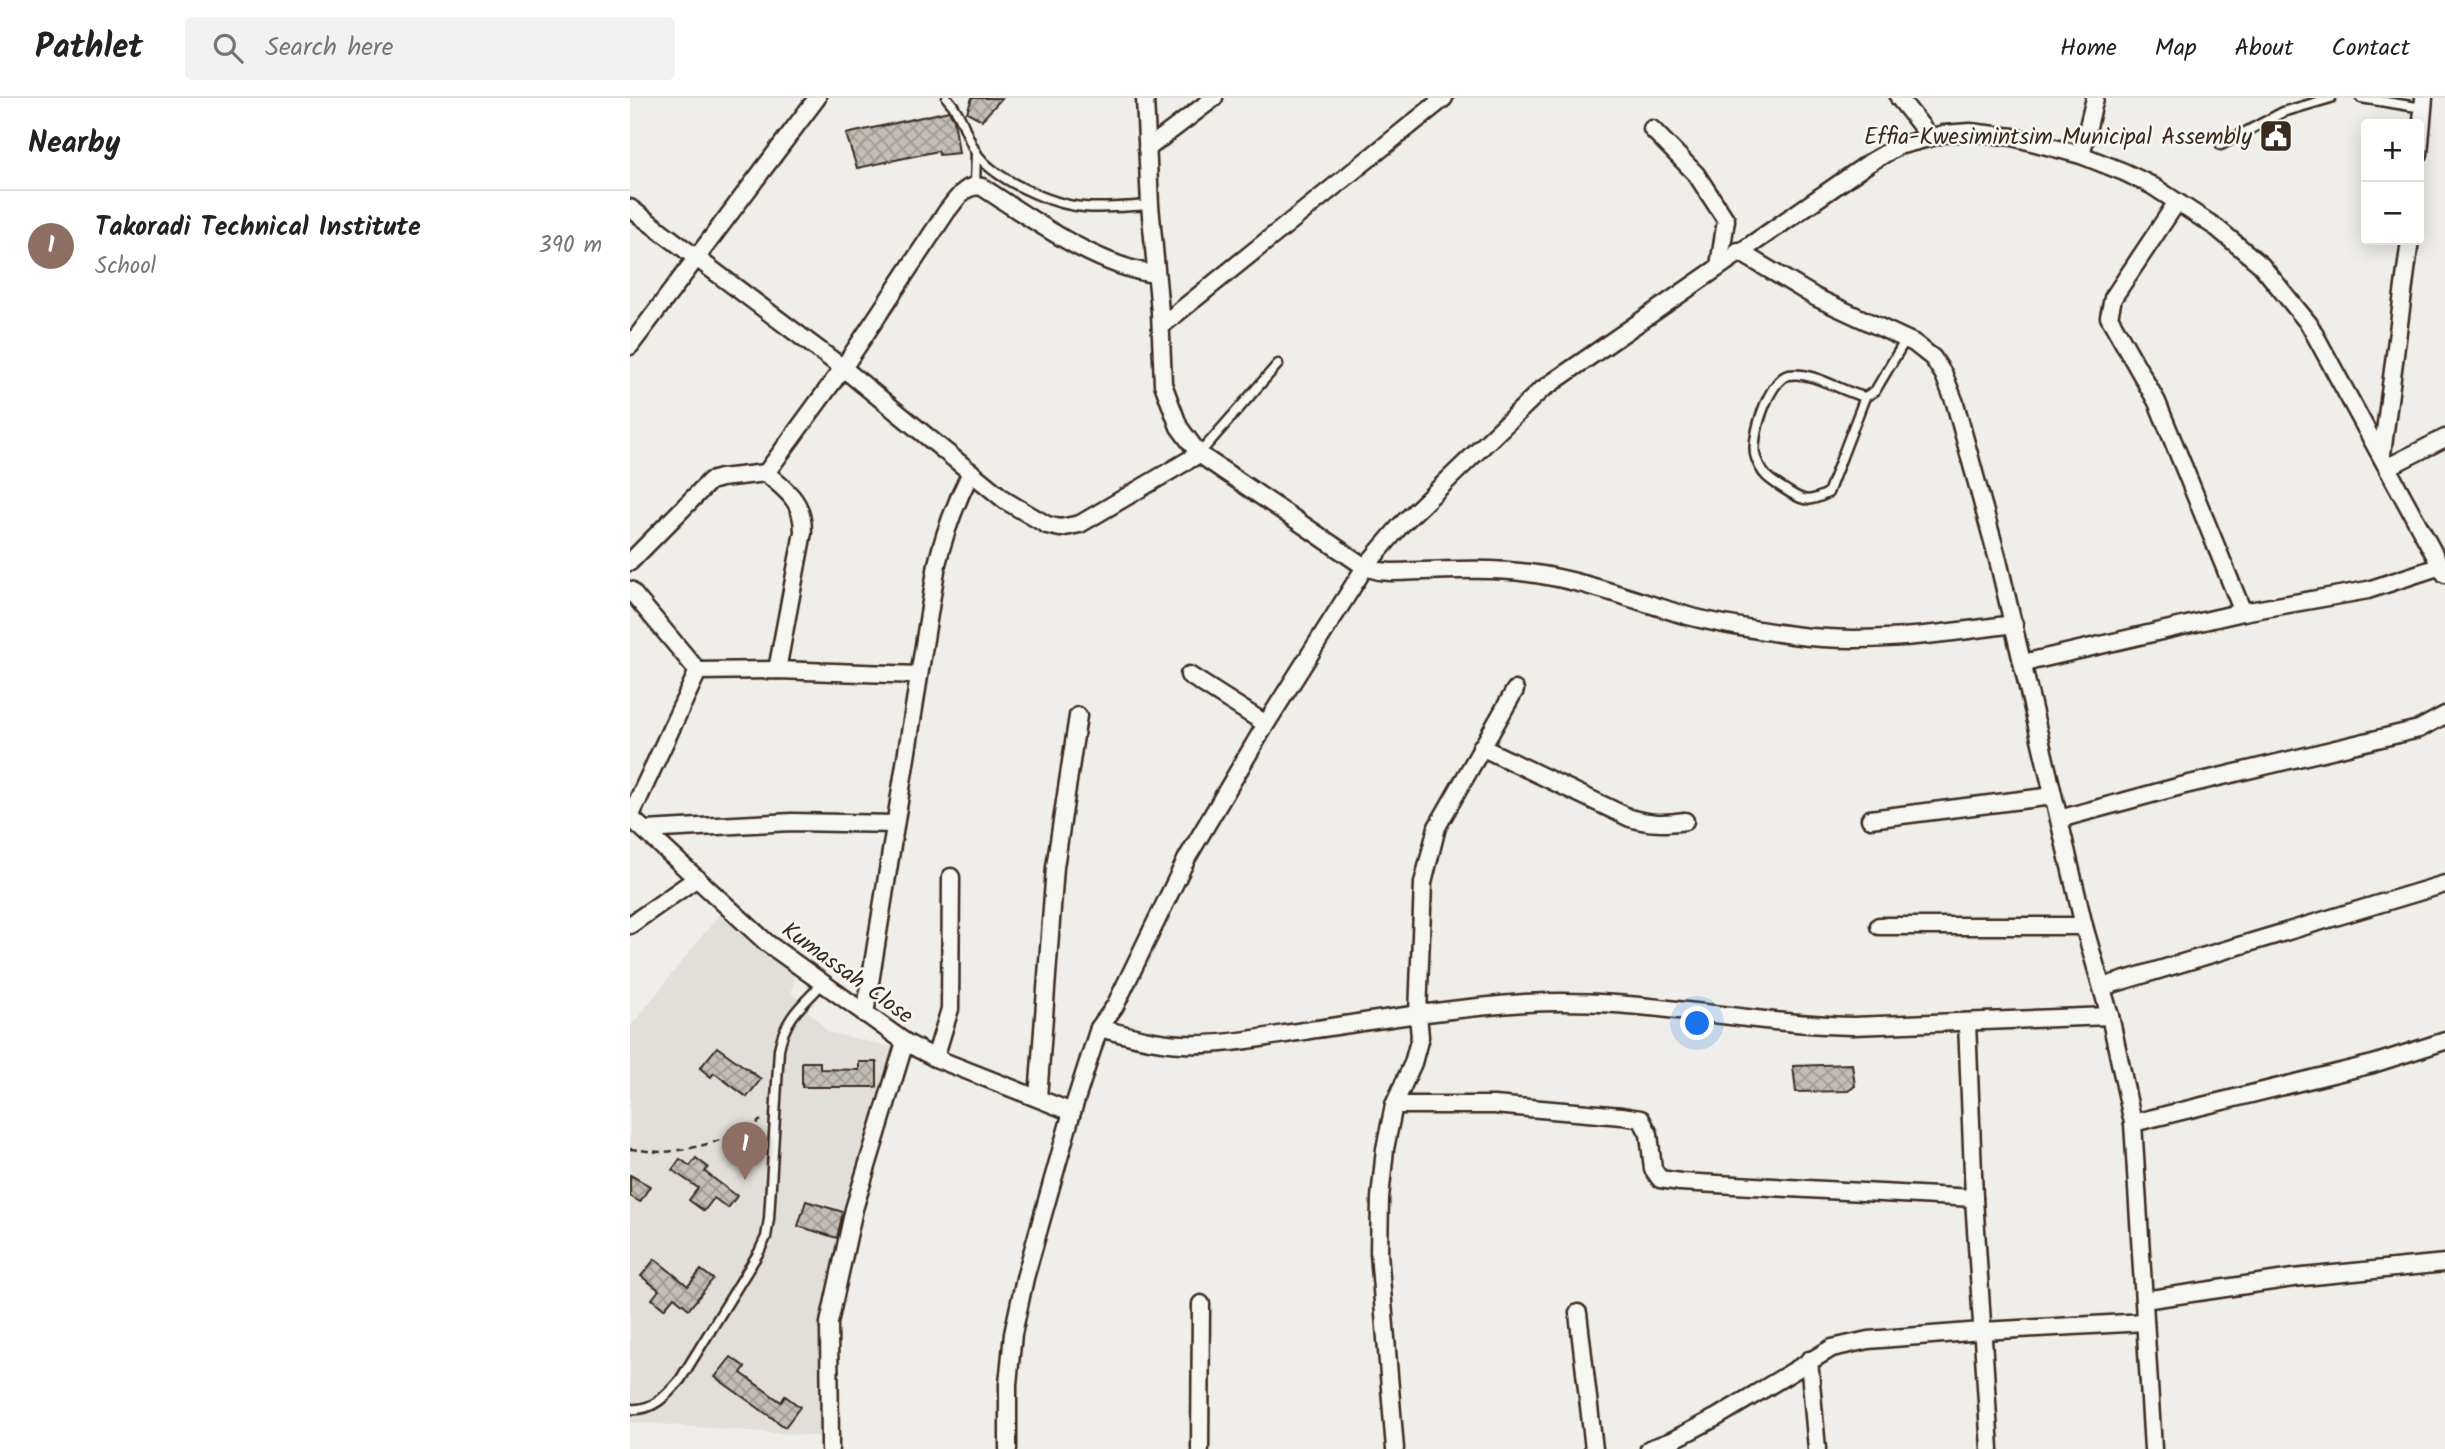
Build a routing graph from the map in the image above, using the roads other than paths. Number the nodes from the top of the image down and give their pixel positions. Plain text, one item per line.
1 (817, 98) edge
2 (947, 98) edge
3 (1145, 98) edge
4 (1214, 98) edge
5 (1444, 98) edge
6 (1899, 98) edge
7 (2095, 98) edge
8 (2331, 98) edge
9 (2361, 98) edge
10 (2424, 103) edge
11 (1652, 129) dead end
12 (1930, 137) junction
13 (2221, 145) dead end
14 (1147, 149) junction
15 (976, 152) junction
16 (2081, 155) junction
17 (975, 185) junction
18 (2177, 202) junction
19 (1150, 205) junction
20 (630, 208) edge
21 (2409, 245) edge
22 (1738, 251) junction
23 (695, 258) junction
24 (1719, 266) junction
25 (1156, 274) junction
26 (1161, 326) junction
27 (1906, 339) junction
28 (630, 346) edge
29 (1278, 364) dead end
30 (843, 368) junction
31 (1866, 397) junction
32 (2445, 438) edge
33 (1199, 454) junction
34 (2385, 461) junction
35 (971, 472) junction
36 (766, 473) junction
37 (630, 562) edge
38 (1365, 566) junction
39 (2443, 570) edge
40 (630, 590) edge
41 (2242, 612) junction
42 (2014, 624) junction
43 (2023, 663) junction
44 (776, 670) junction
45 (698, 671) junction
46 (919, 675) junction
47 (1189, 675) dead end
48 (1515, 690) dead end
49 (2445, 715) edge
50 (1078, 716) dead end
51 (1266, 724) junction
52 (1481, 747) junction
53 (2053, 796) junction
54 (630, 817) edge
55 (1870, 819) dead end
56 (2059, 819) junction
57 (1685, 821) dead end
58 (895, 824) junction
59 (645, 830) junction
60 (951, 877) dead end
61 (697, 878) junction
62 (2445, 884) edge
63 (630, 925) edge
64 (1880, 926) dead end
65 (2084, 926) junction
66 (822, 984) junction
67 (2102, 987) junction
68 (865, 1014) junction
69 (1418, 1014) junction
70 (2110, 1016) junction
71 (1967, 1022) junction
72 (1099, 1028) junction
73 (2445, 1041) edge
74 (905, 1042) junction
75 (934, 1058) junction
76 (1038, 1098) junction
77 (1394, 1105) junction
78 (1072, 1112) junction
79 (2133, 1123) junction
80 (1975, 1198) junction
81 (2445, 1263) edge
82 (2144, 1300) junction
83 (1201, 1304) dead end
84 (1577, 1313) dead end
85 (2145, 1322) junction
86 (1982, 1331) junction
87 (1809, 1360) junction
88 (630, 1409) edge
89 (830, 1449) edge
90 (1008, 1449) edge
91 (1200, 1449) edge
92 (1395, 1449) edge
93 (1594, 1449) edge
94 (1649, 1449) edge
95 (1817, 1449) edge
96 (1990, 1449) edge
97 (2153, 1449) edge

1 - 23 street
2 - 15 lane
3 - 14 street
4 - 14 street
5 - 26 street
6 - 12 street
7 - 16 street
8 - 13 lane
9 - 10 lane
11 - 24 street
12 - 16 street
12 - 22 street
14 - 19 street
15 - 17 lane
15 - 19 lane
16 - 18 street
17 - 25 street
17 - 30 street
18 - 34 street
18 - 41 street
19 - 25 street
20 - 23 street
21 - 34 street
22 - 24 street
22 - 27 street
23 - 28 street
23 - 30 street
24 - 38 street
25 - 26 street
26 - 33 street
27 - 31 lane
27 - 42 street
29 - 33 lane
30 - 35 street
30 - 36 street
31 - 31 lane
32 - 34 street
33 - 35 street
33 - 38 street
34 - 39 street
35 - 46 street
36 - 37 street
36 - 44 street
38 - 42 street
38 - 51 street
39 - 41 street
40 - 45 street
41 - 43 street
42 - 43 street
43 - 53 street
44 - 45 street
44 - 46 street
45 - 54 street
46 - 58 street
47 - 51 street
48 - 52 street
49 - 56 street
50 - 76 street
51 - 72 street
52 - 57 street
52 - 69 street
53 - 55 street
53 - 56 street
54 - 59 street, Kumassah Close
56 - 65 street
58 - 59 street
58 - 68 street
59 - 61 street, Kumassah Close
60 - 75 street
61 - 63 street
61 - 66 street, Kumassah Close
62 - 67 street
64 - 65 street
65 - 67 street
66 - 68 street, Kumassah Close
66 - 88 lane
67 - 70 street
68 - 74 street, Kumassah Close
69 - 71 street
69 - 72 street
69 - 77 street
70 - 71 street
70 - 79 street
71 - 80 street
72 - 78 street
73 - 79 street
74 - 75 street, Kumassah Close
74 - 89 street
75 - 76 street, Kumassah Close
76 - 78 street, Kumassah Close
77 - 80 street
77 - 92 street
78 - 90 street
79 - 82 street
80 - 86 street
81 - 82 street
82 - 85 street
83 - 91 street
84 - 93 street
85 - 86 street
85 - 97 street
86 - 87 street
86 - 96 street
87 - 94 street
87 - 95 street

